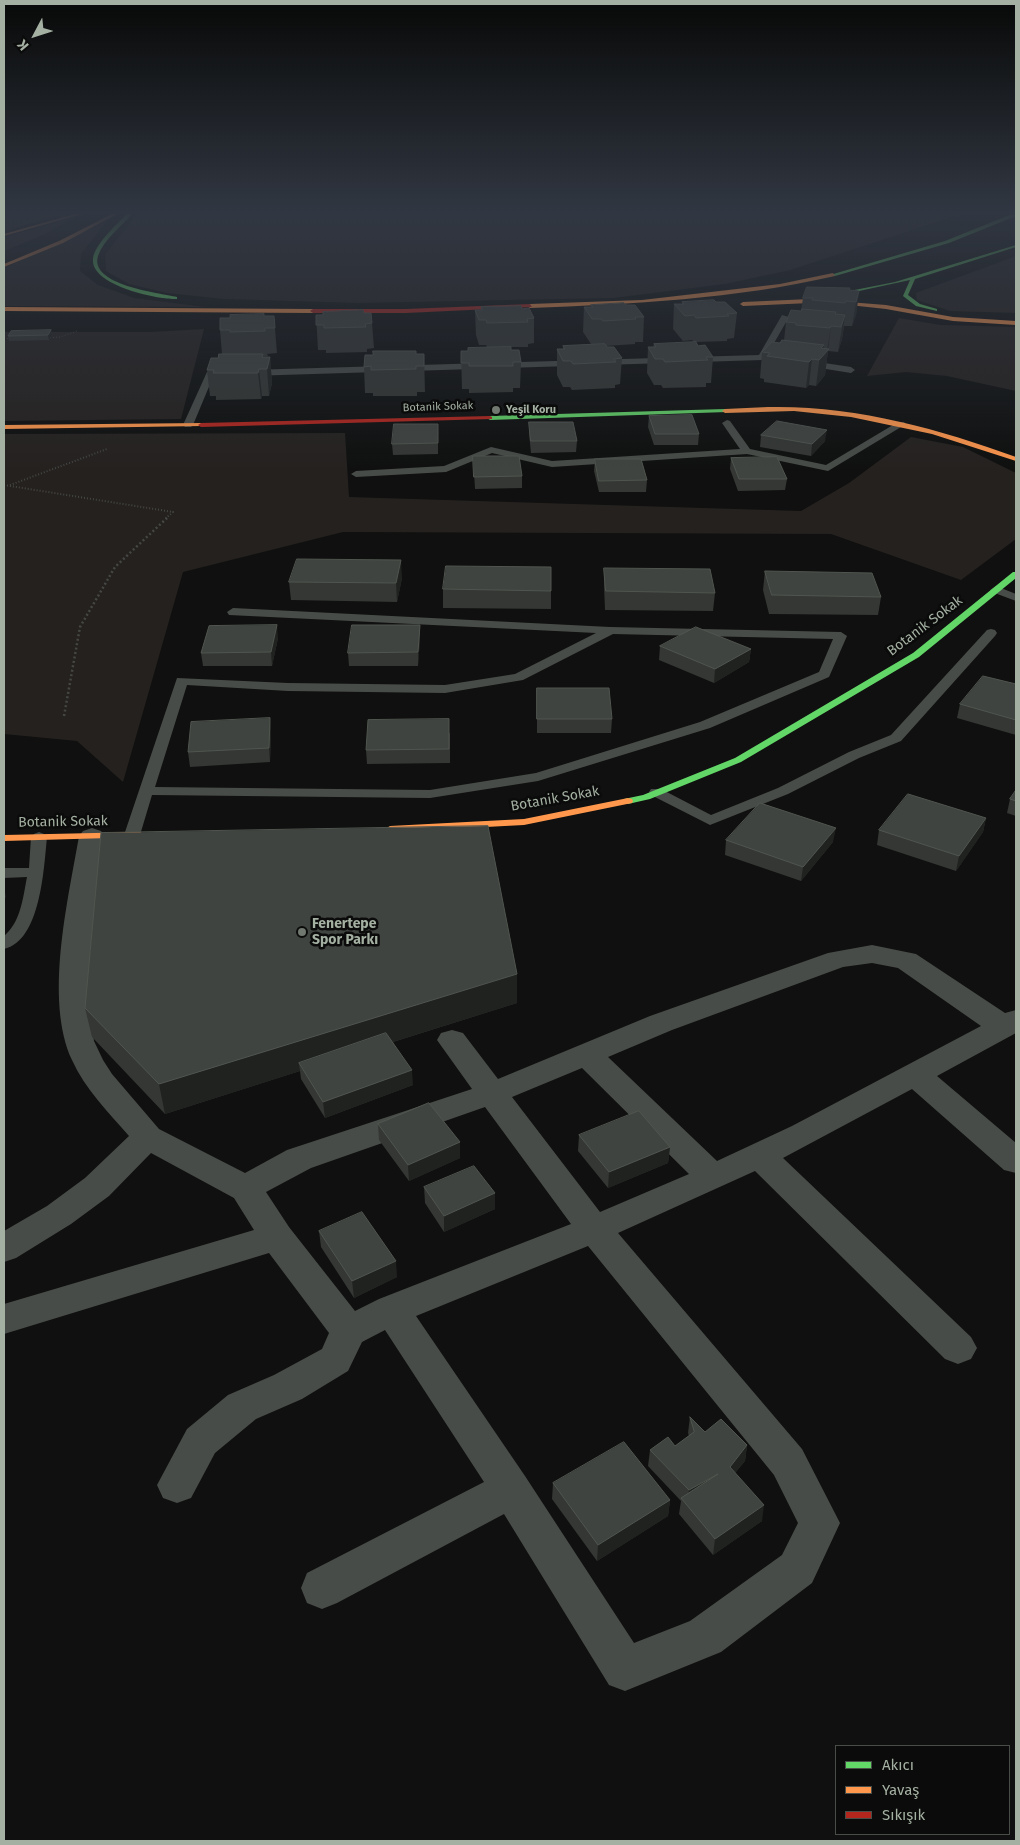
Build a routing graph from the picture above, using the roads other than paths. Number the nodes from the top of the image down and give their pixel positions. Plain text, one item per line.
1 (198, 300) edge
2 (650, 300) edge
3 (759, 300) edge
4 (782, 300) edge
5 (912, 300) edge
6 (738, 304) junction
7 (4, 309) edge
8 (406, 311) junction
9 (1016, 316) edge
10 (785, 317) dead end
11 (4, 320) edge
12 (444, 321) dead end
13 (1016, 322) edge
14 (762, 357) junction
15 (772, 358) edge
16 (792, 361) edge
17 (851, 370) dead end
18 (230, 373) edge
19 (240, 373) edge
20 (727, 423) dead end
21 (900, 424) junction
22 (188, 425) junction
23 (4, 427) edge
24 (747, 451) junction
25 (1016, 459) edge
26 (356, 474) dead end
27 (1016, 574) edge
28 (996, 590) junction
29 (1016, 598) edge
30 (233, 612) dead end
31 (611, 630) junction
32 (991, 633) dead end
33 (146, 792) junction
34 (656, 792) junction
35 (374, 830) edge
36 (132, 835) junction
37 (151, 835) edge
38 (92, 836) junction
39 (39, 837) junction
40 (4, 838) edge
41 (36, 872) junction
42 (4, 873) edge
43 (4, 944) edge
44 (1009, 1023) edge
45 (452, 1040) dead end
46 (586, 1054) junction
47 (915, 1074) junction
48 (492, 1093) junction
49 (148, 1137) junction
50 (759, 1155) junction
51 (1016, 1161) edge
52 (714, 1177) junction
53 (246, 1189) junction
54 (594, 1228) junction
55 (277, 1237) junction
56 (4, 1248) edge
57 (392, 1310) junction
58 (4, 1318) edge
59 (349, 1331) junction
60 (958, 1348) dead end
61 (178, 1485) dead end
62 (511, 1489) junction
63 (322, 1588) dead end

1 - 8 main road
2 - 8 main road
3 - 6 main road
4 - 6 main road
5 - 9 main road
6 - 13 main road
7 - 8 main road
10 - 14 lane
11 - 12 main road
14 - 15 lane
14 - 19 lane
16 - 17 lane
18 - 22 lane
20 - 24 lane
21 - 22 main road, Botanik Sokak
21 - 24 lane
21 - 25 main road, Botanik Sokak
22 - 23 main road, Botanik Sokak
24 - 26 lane
27 - 28 main road, Botanik Sokak
28 - 29 lane
28 - 34 main road, Botanik Sokak
30 - 31 lane
31 - 33 lane
31 - 33 lane
32 - 34 lane
33 - 36 lane
34 - 35 main road, Botanik Sokak
36 - 37 main road, Botanik Sokak
36 - 38 main road, Botanik Sokak
38 - 39 main road, Botanik Sokak
38 - 49 street
39 - 40 main road, Botanik Sokak
39 - 41 lane
41 - 42 lane
41 - 43 lane
44 - 46 street
44 - 47 street
45 - 48 street
46 - 48 street
46 - 52 street
47 - 50 street
47 - 51 street
48 - 53 street
48 - 54 street
49 - 53 street
49 - 56 street
50 - 52 street
50 - 60 street
52 - 54 street
53 - 55 street
54 - 57 street
54 - 62 street
55 - 58 street
55 - 59 street
57 - 59 street
57 - 62 street
59 - 61 street
62 - 63 street

